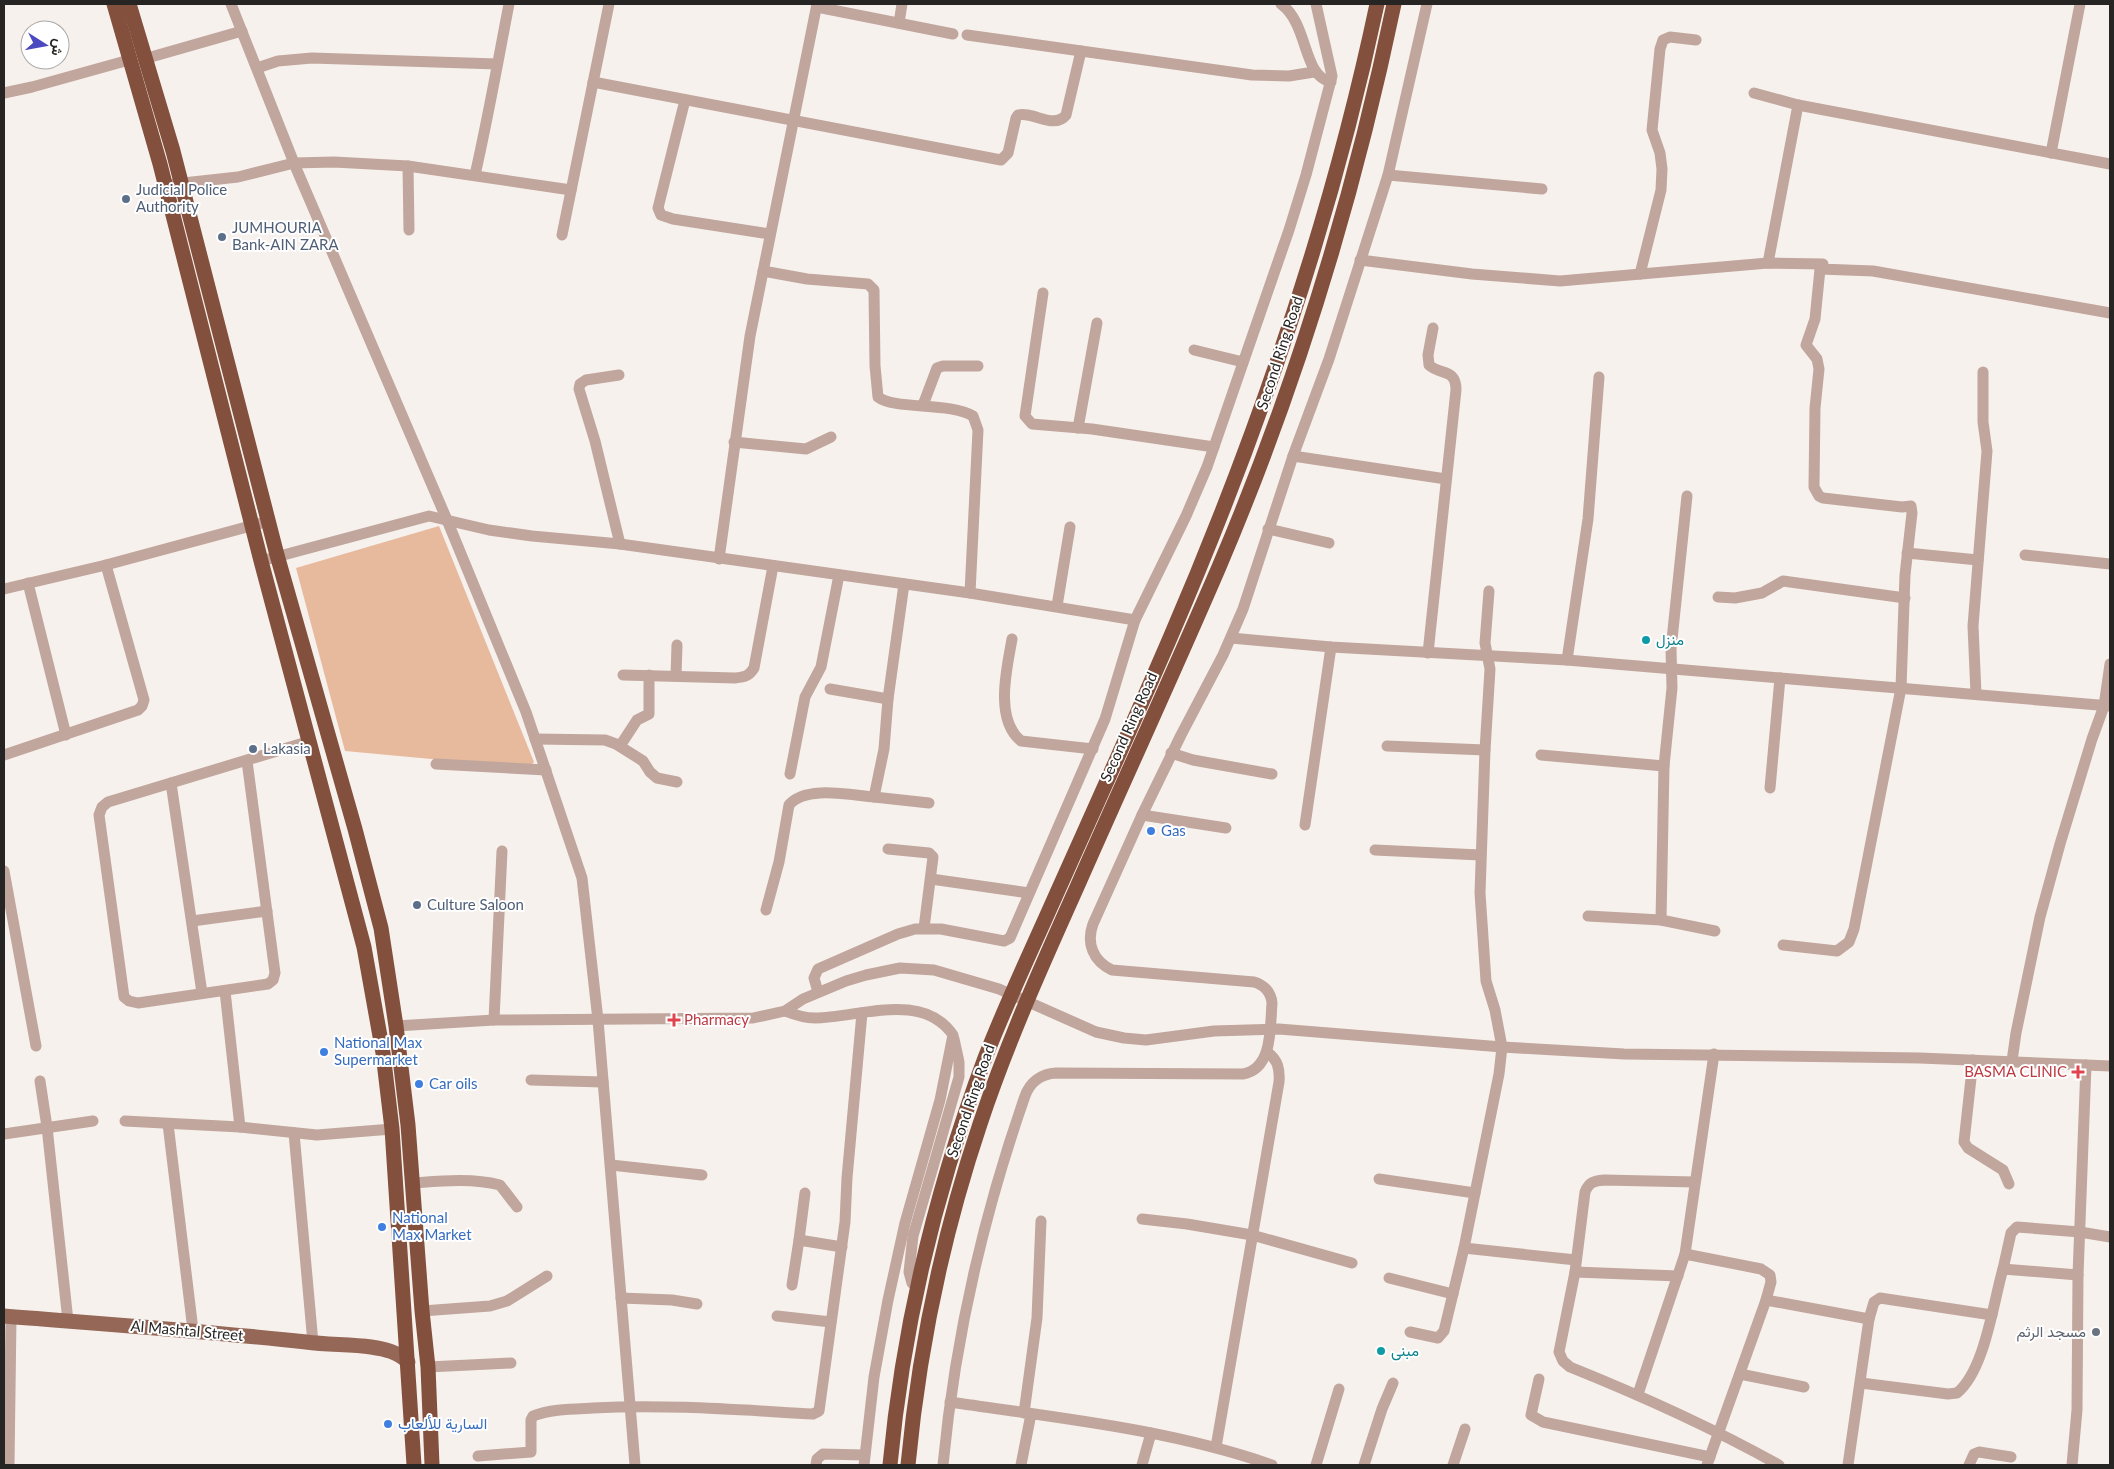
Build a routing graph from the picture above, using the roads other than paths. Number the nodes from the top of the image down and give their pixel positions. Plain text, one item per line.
1 (114, 4) edge
2 (129, 4) edge
3 (231, 4) edge
4 (509, 4) edge
5 (609, 4) edge
6 (902, 4) edge
7 (1281, 4) edge
8 (1316, 4) edge
9 (1377, 4) edge
10 (1394, 4) edge
11 (1428, 4) edge
12 (2080, 4) edge
13 (817, 6) edge
14 (899, 23) junction
15 (242, 31) junction
16 (953, 34) dead end
17 (967, 35) dead end
18 (1696, 40) dead end
19 (1081, 51) junction
20 (137, 59) junction
21 (497, 64) junction
22 (257, 68) junction
23 (1314, 72) junction
24 (593, 82) junction
25 (1331, 82) junction
26 (4, 93) edge
27 (1754, 93) dead end
28 (685, 100) junction
29 (1798, 105) junction
30 (793, 121) junction
31 (2051, 153) junction
32 (294, 163) junction
33 (2110, 164) edge
34 (408, 166) junction
35 (475, 175) junction
36 (1388, 175) junction
37 (182, 183) junction
38 (165, 185) junction
39 (1542, 189) dead end
40 (571, 190) junction
41 (410, 230) dead end
42 (770, 234) junction
43 (562, 235) dead end
44 (1360, 260) junction
45 (1768, 263) junction
46 (1820, 269) junction
47 (763, 271) junction
48 (1640, 274) junction
49 (1043, 293) dead end
50 (2110, 312) edge
51 (1097, 323) dead end
52 (1433, 328) dead end
53 (1194, 350) dead end
54 (1243, 362) junction
55 (978, 366) dead end
56 (1983, 372) dead end
57 (619, 375) dead end
58 (1599, 377) dead end
59 (923, 405) junction
60 (1078, 428) junction
61 (831, 437) dead end
62 (734, 442) junction
63 (1214, 447) junction
64 (1293, 456) junction
65 (1446, 479) junction
66 (1687, 496) dead end
67 (447, 520) junction
68 (269, 521) junction
69 (252, 525) junction
70 (1070, 527) dead end
71 (1268, 529) junction
72 (1329, 543) dead end
73 (620, 544) junction
74 (1907, 553) junction
75 (277, 555) junction
76 (2025, 555) dead end
77 (719, 559) junction
78 (1978, 560) junction
79 (261, 561) junction
80 (106, 564) junction
81 (2110, 564) edge
82 (773, 566) junction
83 (839, 575) junction
84 (28, 583) junction
85 (904, 584) junction
86 (4, 588) edge
87 (1489, 591) dead end
88 (970, 593) junction
89 (1718, 597) dead end
90 (1904, 598) junction
91 (1057, 606) junction
92 (1135, 620) junction
93 (1231, 638) junction
94 (1012, 639) dead end
95 (677, 645) dead end
96 (1331, 647) junction
97 (1428, 653) junction
98 (1487, 656) junction
99 (1567, 660) junction
100 (2110, 664) edge
101 (1672, 668) junction
102 (623, 675) dead end
103 (649, 675) junction
104 (676, 676) junction
105 (1780, 678) junction
106 (1901, 688) junction
107 (830, 689) dead end
108 (1976, 694) junction
109 (888, 699) junction
110 (2107, 706) edge
111 (66, 735) junction
112 (535, 739) junction
113 (310, 741) junction
114 (620, 746) junction
115 (1386, 746) dead end
116 (1093, 749) junction
117 (1485, 750) junction
118 (1171, 753) junction
119 (4, 755) edge
120 (1541, 755) dead end
121 (247, 761) junction
122 (436, 764) dead end
123 (1664, 766) junction
124 (546, 770) junction
125 (790, 774) dead end
126 (1272, 774) dead end
127 (677, 782) dead end
128 (172, 783) junction
129 (1770, 788) dead end
130 (874, 797) junction
131 (929, 803) dead end
132 (1142, 815) junction
133 (1305, 825) dead end
134 (1226, 828) dead end
135 (358, 840) junction
136 (338, 845) junction
137 (888, 849) dead end
138 (1375, 850) dead end
139 (502, 851) dead end
140 (1480, 855) junction
141 (4, 871) edge
142 (931, 879) junction
143 (1029, 893) junction
144 (268, 910) junction
145 (766, 910) dead end
146 (1588, 916) dead end
147 (1660, 920) junction
148 (192, 921) junction
149 (924, 928) junction
150 (9, 931) edge
151 (1714, 931) dead end
152 (1783, 945) dead end
153 (225, 991) junction
154 (818, 992) junction
155 (202, 993) junction
156 (785, 1011) junction
157 (862, 1013) junction
158 (494, 1020) junction
159 (598, 1020) junction
160 (396, 1026) junction
161 (1269, 1029) junction
162 (952, 1035) junction
163 (36, 1046) dead end
164 (1502, 1047) junction
165 (1267, 1052) junction
166 (1714, 1054) junction
167 (1973, 1060) junction
168 (2012, 1061) junction
169 (2086, 1065) junction
170 (2110, 1066) edge
171 (532, 1080) dead end
172 (40, 1081) dead end
173 (603, 1082) junction
174 (125, 1121) dead end
175 (93, 1122) dead end
176 (168, 1124) junction
177 (47, 1127) junction
178 (240, 1127) junction
179 (392, 1129) junction
180 (294, 1133) junction
181 (4, 1134) edge
182 (611, 1165) junction
183 (702, 1175) dead end
184 (1379, 1179) dead end
185 (1695, 1182) junction
186 (412, 1183) junction
187 (2009, 1184) dead end
188 (806, 1193) dead end
189 (1475, 1193) junction
190 (517, 1207) dead end
191 (1142, 1219) dead end
192 (1041, 1221) dead end
193 (2080, 1232) junction
194 (1252, 1236) junction
195 (2110, 1238) edge
196 (799, 1240) junction
197 (842, 1247) junction
198 (1464, 1248) junction
199 (1685, 1254) junction
200 (1576, 1260) junction
201 (1352, 1263) dead end
202 (2003, 1269) junction
203 (1575, 1272) junction
204 (2078, 1275) junction
205 (547, 1276) dead end
206 (1678, 1276) junction
207 (1389, 1278) dead end
208 (792, 1285) dead end
209 (918, 1288) junction
210 (1453, 1294) junction
211 (621, 1298) junction
212 (1766, 1300) junction
213 (696, 1304) dead end
214 (422, 1311) junction
215 (1992, 1315) junction
216 (776, 1316) dead end
217 (7, 1317) edge
218 (1869, 1319) junction
219 (68, 1321) junction
220 (831, 1322) junction
221 (193, 1330) junction
222 (1410, 1332) dead end
223 (406, 1333) junction
224 (313, 1343) junction
225 (371, 1347) junction
226 (408, 1362) junction
227 (511, 1363) dead end
228 (428, 1367) junction
229 (1740, 1374) junction
230 (1540, 1379) dead end
231 (1393, 1383) dead end
232 (1861, 1383) junction
233 (1804, 1387) dead end
234 (1339, 1389) dead end
235 (1638, 1394) junction
236 (950, 1402) junction
237 (630, 1406) junction
238 (1028, 1414) junction
239 (1465, 1430) dead end
240 (1720, 1432) junction
241 (1151, 1433) junction
242 (1216, 1448) junction
243 (478, 1456) dead end
244 (2011, 1457) dead end
245 (864, 1460) edge
246 (1708, 1461) edge
247 (1256, 1463) edge
248 (9, 1465) edge
249 (414, 1465) edge
250 (432, 1465) edge
251 (635, 1465) edge
252 (816, 1465) edge
253 (890, 1465) edge
254 (908, 1465) edge
255 (943, 1465) edge
256 (1021, 1465) edge
257 (1142, 1465) edge
258 (1272, 1465) edge
259 (1316, 1465) edge
260 (1364, 1465) edge
261 (1453, 1465) edge
262 (1779, 1465) edge
263 (1848, 1465) edge
264 (1970, 1465) edge
265 (2072, 1465) edge

1 - 20 highway
2 - 20 highway
3 - 15 street
4 - 21 street
5 - 24 street
6 - 14 street
7 - 23 street
8 - 25 street
9 - 209 highway, Second Ring Road
10 - 254 highway, Second Ring Road
11 - 36 street
12 - 31 street
13 - 14 street
13 - 30 street
14 - 16 street
15 - 20 street
15 - 22 street
17 - 19 street
18 - 48 street
19 - 23 street
19 - 30 street
20 - 26 street
20 - 37 highway
20 - 38 highway
21 - 22 street
21 - 35 street
22 - 32 street
23 - 25 street
24 - 28 street
24 - 40 street
25 - 54 street
27 - 29 street
28 - 30 street
28 - 42 street
29 - 31 street
29 - 45 street
30 - 42 street
31 - 33 street
32 - 34 street
32 - 37 street
32 - 67 street
34 - 35 street
34 - 41 street
35 - 40 street
36 - 39 street
36 - 44 street
37 - 38 street
37 - 68 highway
38 - 69 highway
40 - 43 street
42 - 47 street
44 - 48 street
44 - 64 street
45 - 46 street
45 - 48 street
46 - 50 street
46 - 74 street
47 - 59 street
47 - 62 street
49 - 60 street
51 - 60 street
52 - 65 street
53 - 54 street
54 - 63 street
55 - 59 street
56 - 78 street
57 - 73 street
58 - 99 street
59 - 88 street
60 - 63 street
61 - 62 street
62 - 77 street
63 - 92 street
64 - 65 street
64 - 71 street
65 - 97 street
66 - 101 street
67 - 73 street
67 - 75 street
67 - 112 street
68 - 69 street
68 - 75 highway
69 - 79 highway
69 - 80 street
70 - 91 street
71 - 72 street
71 - 93 street
73 - 77 street
74 - 78 street
74 - 90 street
75 - 79 street
75 - 135 highway
76 - 81 street
77 - 82 street
78 - 108 street
79 - 113 highway
80 - 84 street
80 - 111 street
82 - 83 street
82 - 104 street
83 - 85 street
83 - 125 street
84 - 86 street
84 - 111 street
85 - 88 street
85 - 109 street
87 - 98 street
88 - 91 street
89 - 90 street
90 - 106 street
91 - 92 street
92 - 116 street
93 - 96 street
93 - 118 street
94 - 116 street
95 - 104 street
96 - 97 street
96 - 133 street
97 - 98 street
98 - 99 street
98 - 117 street
99 - 101 street
100 - 110 street
101 - 105 street
101 - 123 street
102 - 103 street
103 - 104 street
103 - 114 street
105 - 106 street
105 - 129 street
106 - 108 street
106 - 152 street
107 - 109 street
108 - 110 street
109 - 130 street
110 - 168 street
111 - 119 street
112 - 114 street
112 - 124 street
113 - 121 street
113 - 136 highway
114 - 127 street
115 - 117 street
116 - 143 street
117 - 140 street
118 - 126 street
118 - 132 street
120 - 123 street
121 - 128 street
121 - 144 street
122 - 124 street
123 - 147 street
124 - 159 street
128 - 148 street
128 - 155 street
130 - 131 street
130 - 145 street
132 - 134 street
132 - 161 street
135 - 136 highway
135 - 160 highway
136 - 179 highway
137 - 142 street
138 - 140 street
139 - 158 street
140 - 164 street
141 - 150 street
142 - 143 street
142 - 149 street
143 - 149 street
144 - 148 street
144 - 153 street
146 - 147 street
147 - 151 street
148 - 155 street
149 - 154 street
150 - 163 street
153 - 155 street
153 - 178 street
154 - 156 street
154 - 161 street
156 - 157 street
156 - 159 street
157 - 162 street
157 - 197 street
158 - 159 street
158 - 160 street
159 - 173 street
160 - 186 highway
161 - 164 street
161 - 165 street
162 - 209 street
162 - 245 street
164 - 166 street
164 - 189 street
165 - 194 street
165 - 236 street
166 - 167 street
166 - 185 street
167 - 168 street
167 - 187 street
168 - 169 street
169 - 170 street
169 - 193 street
171 - 173 street
172 - 177 street
173 - 182 street
174 - 176 street
175 - 177 street
176 - 178 street
176 - 221 street
177 - 181 street
177 - 219 street
178 - 180 street
179 - 180 street
179 - 223 highway
180 - 224 street
182 - 183 street
182 - 211 street
184 - 189 street
185 - 199 street
185 - 200 street
186 - 190 street
186 - 214 highway
188 - 196 street
189 - 198 street
191 - 194 street
192 - 238 street
193 - 195 street
193 - 202 street
193 - 204 street
194 - 201 street
194 - 242 street
196 - 197 street
196 - 208 street
197 - 220 street
198 - 200 street
198 - 210 street
199 - 206 street
199 - 212 street
200 - 203 street
202 - 204 street
202 - 215 street
203 - 206 street
203 - 235 street
204 - 265 street
205 - 214 street
206 - 235 street
207 - 210 street
209 - 253 highway, Second Ring Road
210 - 222 street
211 - 213 street
211 - 237 street
212 - 218 street
212 - 229 street
214 - 228 highway
215 - 218 street
215 - 232 street
216 - 220 street
217 - 219 main road, Al Mashtal Street
217 - 248 street
218 - 232 street
219 - 221 main road, Al Mashtal Street
220 - 237 street
221 - 224 main road, Al Mashtal Street
223 - 225 main road, Al Mashtal Street
223 - 226 highway
224 - 225 main road, Al Mashtal Street
225 - 226 main road, Al Mashtal Street
226 - 249 highway
227 - 228 street
228 - 250 highway
229 - 233 street
229 - 240 street
230 - 246 street
231 - 260 street
232 - 263 street
234 - 259 street
235 - 240 street
236 - 238 street
236 - 255 street
237 - 243 street
237 - 251 street
238 - 241 street
238 - 256 street
239 - 261 street
240 - 246 street
240 - 262 street
241 - 242 street
241 - 257 street
242 - 247 street
244 - 264 street
245 - 252 street
247 - 258 street

